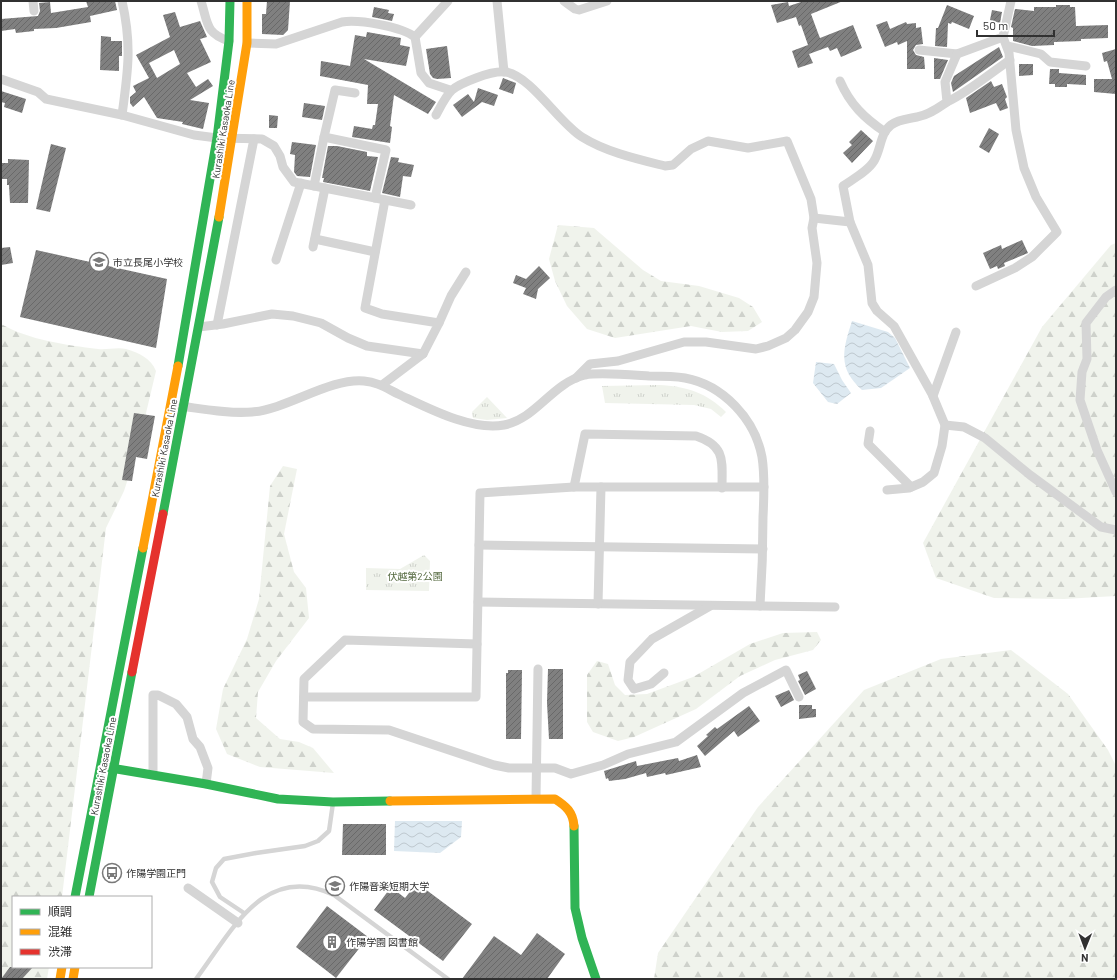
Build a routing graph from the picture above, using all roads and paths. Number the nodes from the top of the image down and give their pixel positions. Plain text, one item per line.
1 (33, 1) edge
2 (122, 1) edge
3 (201, 1) edge
4 (230, 1) edge
5 (247, 1) edge
6 (448, 1) edge
7 (497, 1) edge
8 (564, 1) edge
9 (607, 1) edge
10 (1011, 1) edge
11 (34, 11) dead end
12 (415, 37) junction
13 (1003, 37) junction
14 (229, 40) junction
15 (247, 43) junction
16 (1008, 46) junction
17 (919, 50) dead end
18 (957, 54) junction
19 (1010, 60) junction
20 (1086, 66) dead end
21 (504, 72) junction
22 (1, 79) edge
23 (840, 81) dead end
24 (450, 90) junction
25 (355, 93) dead end
26 (947, 102) junction
27 (122, 114) junction
28 (436, 115) dead end
29 (885, 132) junction
30 (234, 137) junction
31 (324, 137) junction
32 (218, 138) junction
33 (254, 139) junction
34 (301, 183) junction
35 (314, 186) junction
36 (325, 188) junction
37 (380, 199) junction
38 (411, 205) dead end
39 (814, 218) junction
40 (850, 222) junction
41 (375, 252) junction
42 (276, 260) dead end
43 (466, 272) dead end
44 (976, 286) dead end
45 (1116, 290) edge
46 (439, 323) junction
47 (217, 325) junction
48 (199, 327) junction
49 (956, 332) dead end
50 (423, 354) junction
51 (576, 378) junction
52 (382, 385) junction
53 (933, 396) junction
54 (171, 405) junction
55 (183, 406) junction
56 (945, 425) junction
57 (870, 431) dead end
58 (574, 487) junction
59 (602, 487) junction
60 (764, 487) junction
61 (911, 487) junction
62 (722, 488) junction
63 (887, 490) dead end
64 (1116, 492) edge
65 (1116, 530) edge
66 (479, 546) junction
67 (601, 547) junction
68 (763, 549) junction
69 (478, 602) junction
70 (598, 604) junction
71 (711, 605) junction
72 (760, 606) junction
73 (835, 607) dead end
74 (477, 644) junction
75 (538, 669) dead end
76 (664, 673) dead end
77 (304, 696) junction
78 (799, 697) dead end
79 (100, 766) junction
80 (536, 767) junction
81 (115, 768) junction
82 (153, 775) junction
83 (206, 784) junction
84 (536, 798) junction
85 (334, 802) junction
86 (188, 888) dead end
87 (75, 896) edge
88 (89, 896) edge
89 (244, 914) junction
90 (238, 923) junction
91 (62, 968) edge
92 (75, 968) edge
93 (60, 979) edge
94 (72, 979) edge
95 (196, 979) edge
96 (448, 979) edge
97 (596, 979) edge

1 - 11 street
2 - 27 street
3 - 14 street
4 - 14 main road, Kurashiki Kasaoka Line
5 - 15 main road, Kurashiki Kasaoka Line
6 - 12 street
7 - 21 street
8 - 9 street
10 - 13 street
12 - 15 street
12 - 24 street
13 - 16 street
13 - 18 street
14 - 32 main road, Kurashiki Kasaoka Line
15 - 30 main road, Kurashiki Kasaoka Line
16 - 19 street
16 - 20 street
17 - 18 street
18 - 26 street
19 - 26 street
19 - 44 street
21 - 24 street
21 - 39 street
22 - 27 street
23 - 29 street
24 - 28 street
25 - 31 street
26 - 29 street
27 - 32 street
29 - 40 street
30 - 32 street
30 - 33 street
30 - 48 main road, Kurashiki Kasaoka Line
31 - 35 street
31 - 37 street
32 - 54 main road, Kurashiki Kasaoka Line
33 - 34 street
33 - 47 street
34 - 35 street
34 - 42 street
35 - 36 street
36 - 37 street
36 - 41 street
37 - 38 street
37 - 41 street
39 - 40 street
39 - 51 street
40 - 53 street
41 - 46 street
43 - 46 street
45 - 64 street
46 - 50 street
47 - 48 street
47 - 50 street
48 - 55 main road, Kurashiki Kasaoka Line
49 - 53 street
50 - 52 street
51 - 52 street
51 - 60 street
52 - 55 street
53 - 56 street
54 - 55 street
54 - 79 main road, Kurashiki Kasaoka Line
55 - 81 main road, Kurashiki Kasaoka Line
56 - 61 street
56 - 65 street
57 - 61 street
58 - 59 street
58 - 62 street
58 - 66 street
59 - 62 street
59 - 67 street
60 - 62 street
60 - 68 street
61 - 63 street
66 - 67 street
66 - 69 street
67 - 68 street
67 - 70 street
68 - 72 street
69 - 70 street
69 - 74 street
70 - 71 street
71 - 72 street
71 - 76 street
72 - 73 street
74 - 77 street
74 - 77 street
75 - 80 street
77 - 80 street
78 - 80 street
79 - 81 main road
79 - 87 main road, Kurashiki Kasaoka Line
80 - 84 street
81 - 82 main road
81 - 88 main road, Kurashiki Kasaoka Line
82 - 83 main road
82 - 83 street
83 - 85 main road
84 - 85 main road
84 - 97 main road
85 - 89 lane
86 - 90 street
89 - 90 lane
89 - 96 lane
90 - 95 lane
91 - 93 main road
92 - 94 main road

